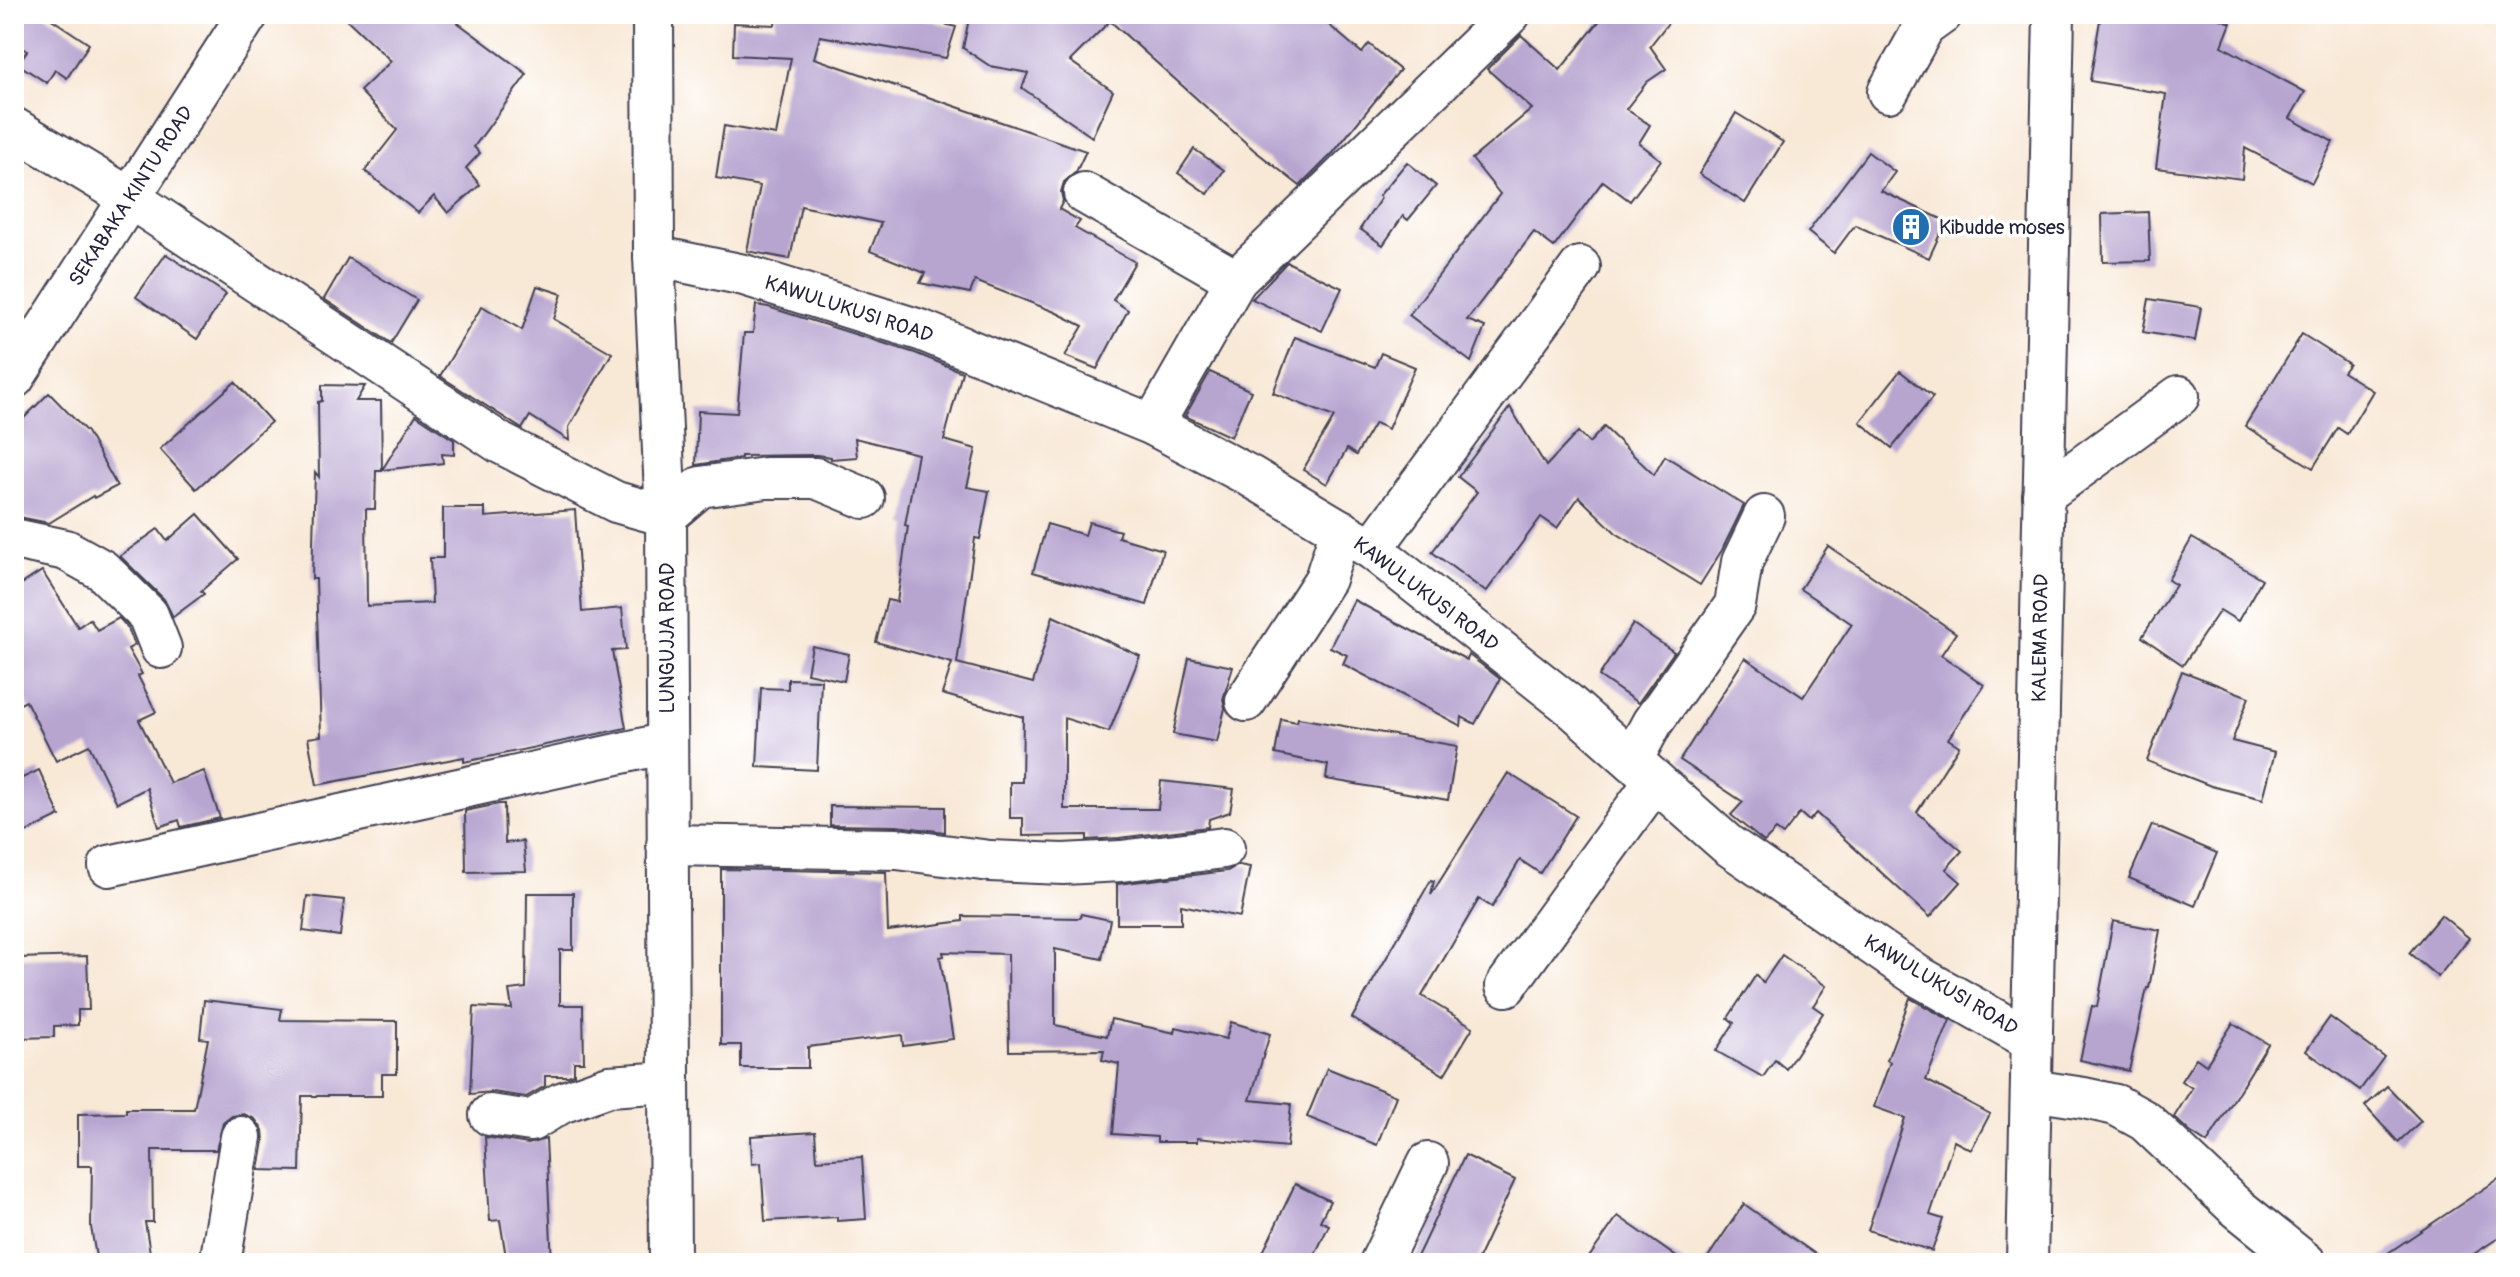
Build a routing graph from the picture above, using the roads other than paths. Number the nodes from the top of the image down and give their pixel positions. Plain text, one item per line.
1 (248, 14) edge
2 (653, 14) edge
3 (1510, 14) edge
4 (1942, 14) edge
5 (2054, 14) edge
6 (1888, 92) dead end
7 (14, 128) edge
8 (1084, 193) dead end
9 (130, 198) junction
10 (654, 256) junction
11 (1580, 267) dead end
12 (1236, 280) junction
13 (14, 378) edge
14 (2179, 396) dead end
15 (1153, 425) junction
16 (2043, 495) junction
17 (864, 498) dead end
18 (666, 516) junction
19 (1764, 516) dead end
20 (14, 539) edge
21 (1356, 540) junction
22 (161, 648) dead end
23 (1246, 701) dead end
24 (667, 743) junction
25 (1644, 770) junction
26 (667, 845) junction
27 (1224, 848) dead end
28 (109, 866) dead end
29 (1506, 986) dead end
30 (2031, 1040) junction
31 (669, 1082) junction
32 (2031, 1090) junction
33 (490, 1115) dead end
34 (241, 1137) dead end
35 (1428, 1163) dead end
36 (220, 1263) edge
37 (670, 1263) edge
38 (1380, 1263) edge
39 (2027, 1263) edge
40 (2306, 1263) edge

1 - 9 street, SEKABAKA KINTU ROAD
2 - 10 street, LUNGUJJA ROAD
3 - 12 street
4 - 6 street
5 - 16 street, KALEMA ROAD
7 - 9 street
8 - 12 street
9 - 13 street, SEKABAKA KINTU ROAD
9 - 18 street
10 - 15 street, KAWULUKUSI ROAD
10 - 18 street, LUNGUJJA ROAD
11 - 21 street
12 - 15 street
14 - 16 street
15 - 21 street, KAWULUKUSI ROAD
16 - 30 street, KALEMA ROAD
17 - 18 street
18 - 24 street, LUNGUJJA ROAD
19 - 25 street
20 - 22 street
21 - 23 street
21 - 25 street, KAWULUKUSI ROAD
24 - 26 street, LUNGUJJA ROAD
24 - 28 street
25 - 29 street
25 - 30 street, KAWULUKUSI ROAD
26 - 27 street
26 - 31 street, LUNGUJJA ROAD
30 - 32 street, KALEMA ROAD
31 - 33 street
31 - 37 street, LUNGUJJA ROAD
32 - 39 street, KALEMA ROAD
32 - 40 street
34 - 36 street
35 - 38 street

